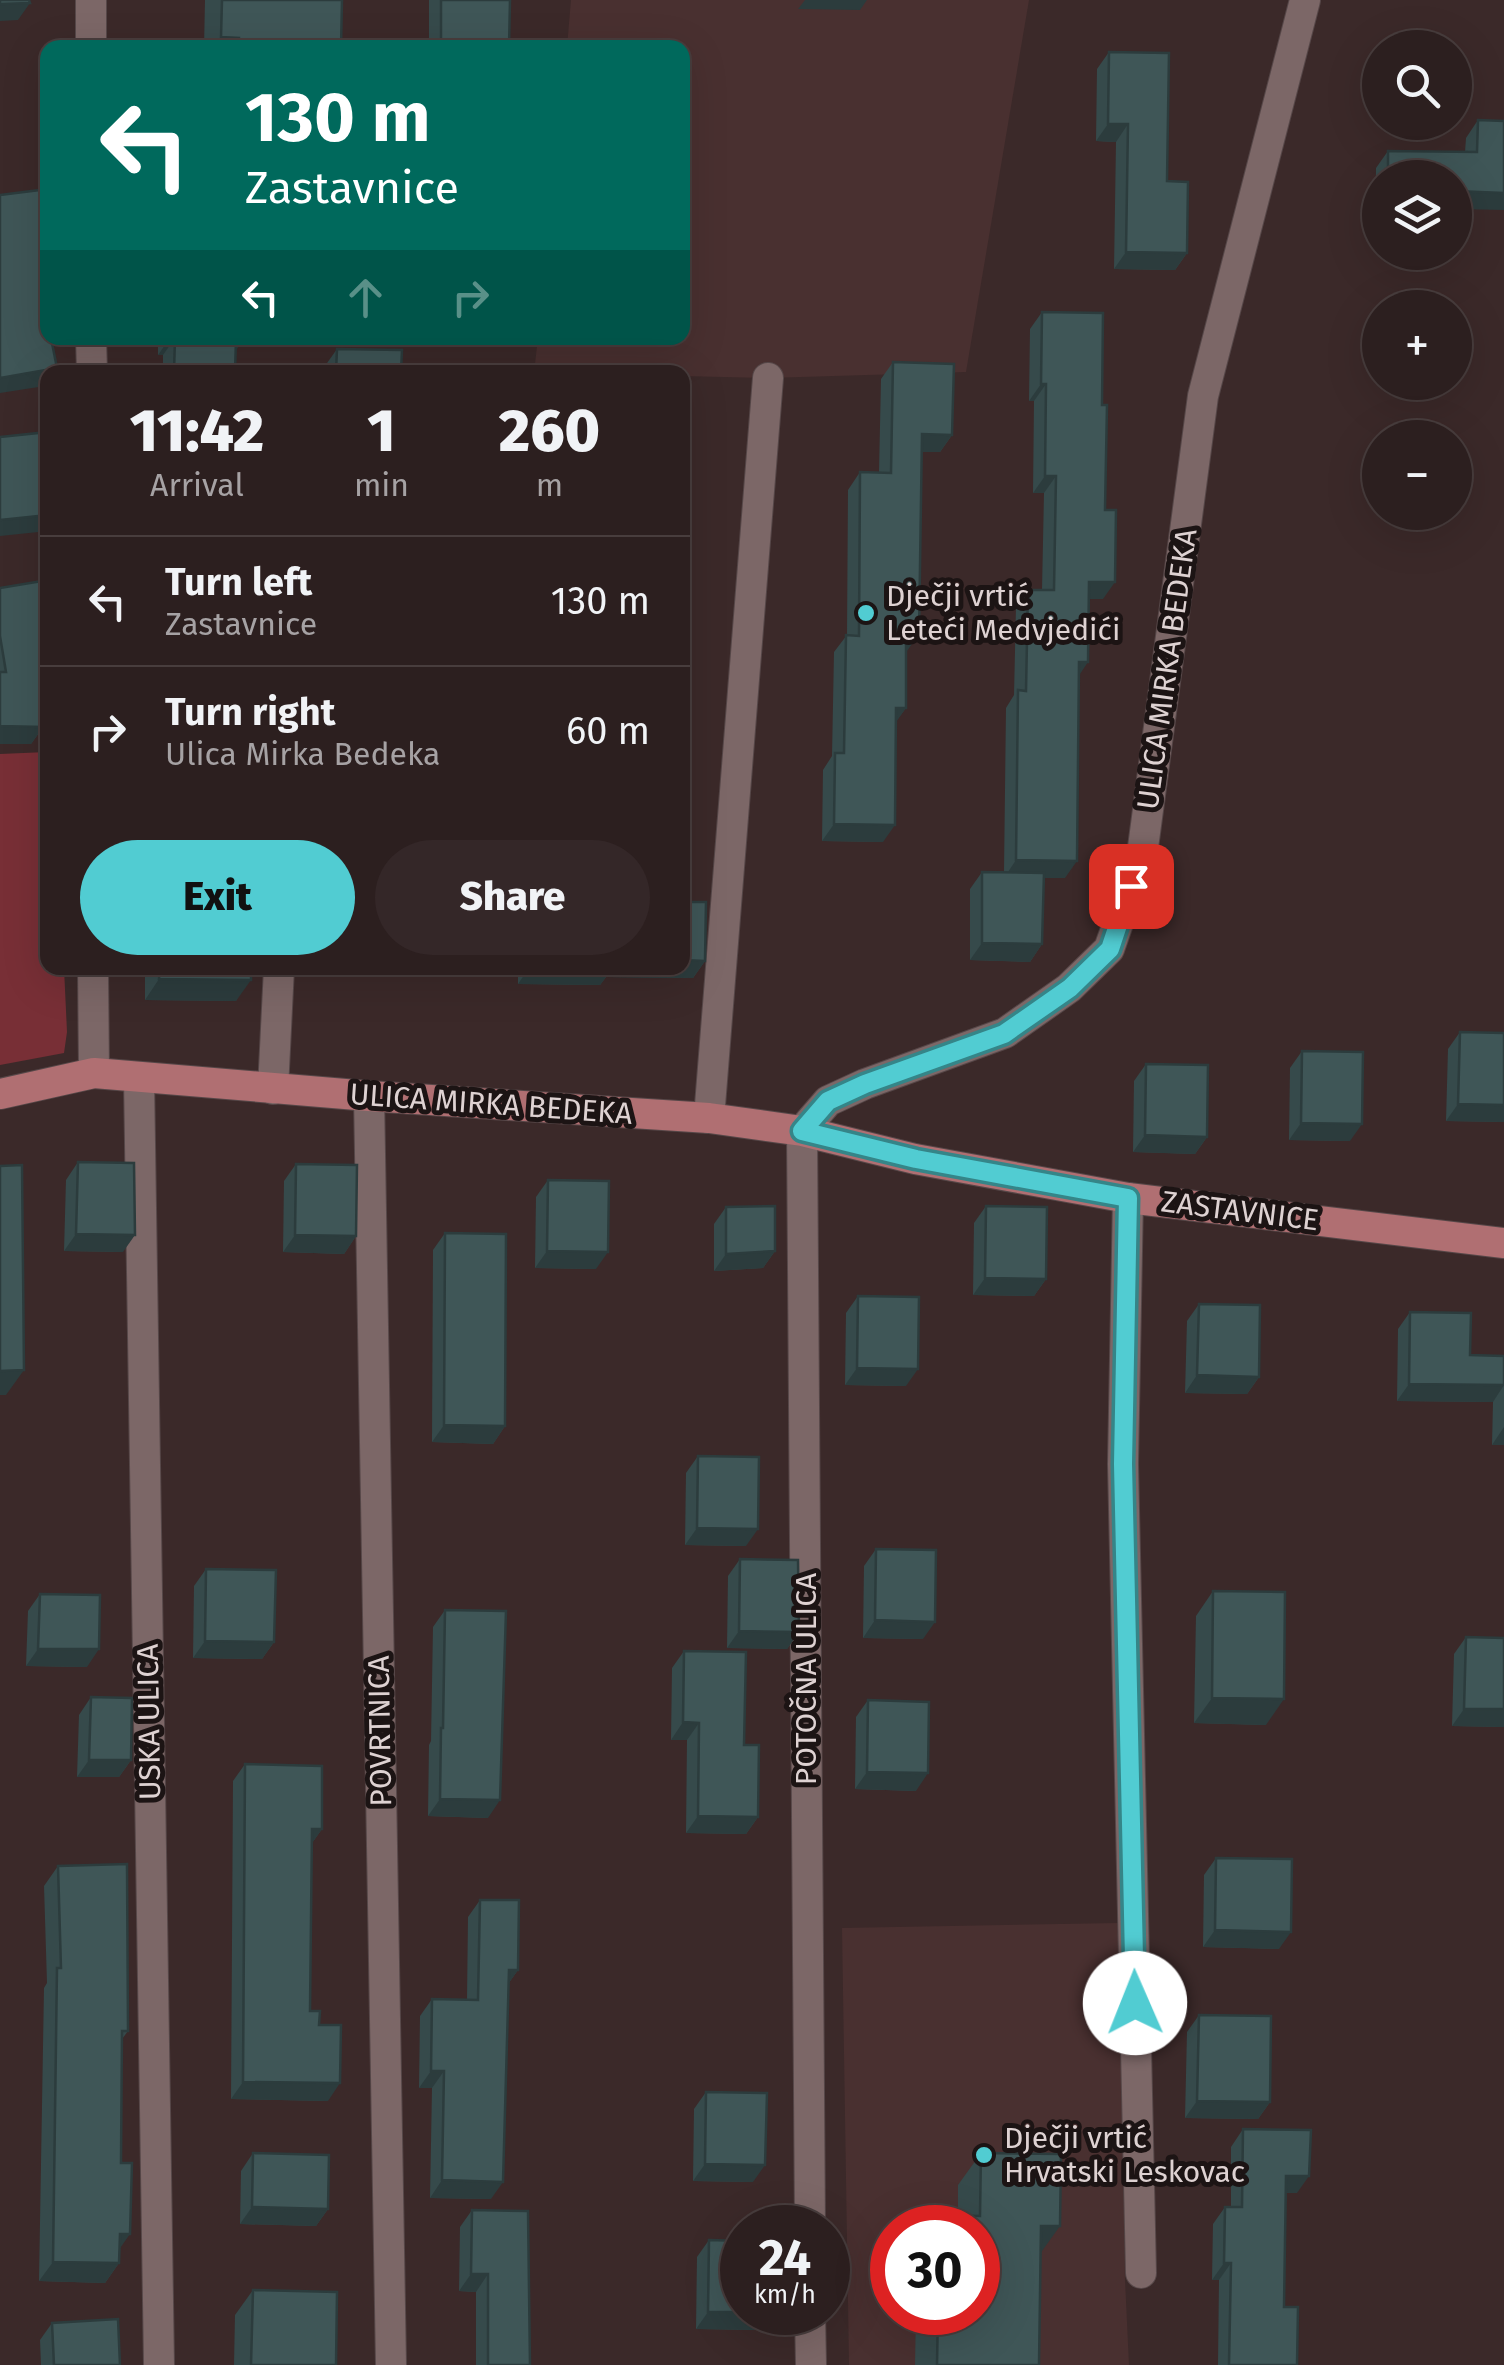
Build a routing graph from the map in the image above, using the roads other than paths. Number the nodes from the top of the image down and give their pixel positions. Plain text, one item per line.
1 (90, 0) edge
2 (1305, 0) edge
3 (91, 40) edge
4 (768, 378) dead end
5 (93, 975) edge
6 (279, 975) edge
7 (94, 1073) junction
8 (139, 1079) junction
9 (273, 1089) junction
10 (0, 1094) edge
11 (370, 1096) junction
12 (709, 1118) junction
13 (802, 1131) junction
14 (1128, 1198) junction
15 (1504, 1243) edge
16 (810, 2205) edge
17 (1140, 2273) dead end
18 (810, 2335) edge
19 (160, 2365) edge
20 (391, 2365) edge
21 (811, 2365) edge

1 - 3 street
2 - 13 street, ULICA MIRKA BEDEKA
4 - 12 street
5 - 7 street
6 - 9 street
7 - 8 main road, ULICA MIRKA BEDEKA
7 - 10 main road, ULICA MIRKA BEDEKA
8 - 9 main road, ULICA MIRKA BEDEKA
8 - 19 street, USKA ULICA
9 - 11 main road, ULICA MIRKA BEDEKA
11 - 12 main road, ULICA MIRKA BEDEKA
11 - 20 street, POVRTNICA
12 - 13 main road, ULICA MIRKA BEDEKA
13 - 14 main road, ZASTAVNICE
13 - 16 street, POTOČNA ULICA
14 - 15 main road, ZASTAVNICE
14 - 17 street
18 - 21 street

